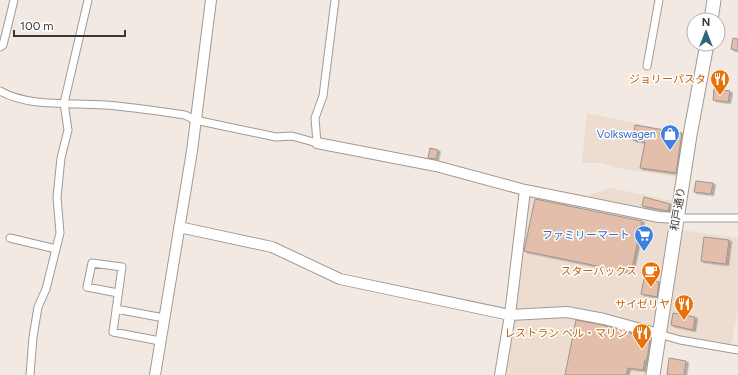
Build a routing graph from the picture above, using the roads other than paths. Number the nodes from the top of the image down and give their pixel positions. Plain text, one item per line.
1 (14, 0) edge
2 (88, 0) edge
3 (210, 0) edge
4 (335, 0) edge
5 (659, 0) edge
6 (714, 0) edge
7 (712, 12) edge
8 (0, 48) edge
9 (706, 52) edge
10 (647, 66) dead end
11 (0, 91) edge
12 (64, 103) junction
13 (195, 120) junction
14 (317, 143) junction
15 (525, 190) junction
16 (677, 218) junction
17 (738, 218) edge
18 (179, 227) junction
19 (10, 238) dead end
20 (56, 249) junction
21 (118, 292) junction
22 (116, 309) junction
23 (510, 315) junction
24 (164, 318) junction
25 (659, 334) junction
26 (160, 341) junction
27 (738, 350) edge
28 (30, 375) edge
29 (155, 375) edge
30 (500, 375) edge
31 (653, 375) edge

1 - 8 street
2 - 12 street
3 - 13 street
4 - 14 street
5 - 10 street
6 - 7 highway
9 - 16 highway, 和戸通り
11 - 12 street
12 - 13 street
12 - 20 street
13 - 14 street
13 - 18 street
14 - 15 street
15 - 16 street
15 - 23 street
16 - 17 street
16 - 25 highway, 和戸通り
18 - 23 street
18 - 24 street
19 - 20 street
20 - 28 street
21 - 21 street
21 - 22 street
22 - 24 street
22 - 26 street
23 - 25 street
23 - 30 street
24 - 26 street
25 - 27 street
25 - 31 highway, 和戸通り
26 - 29 street

